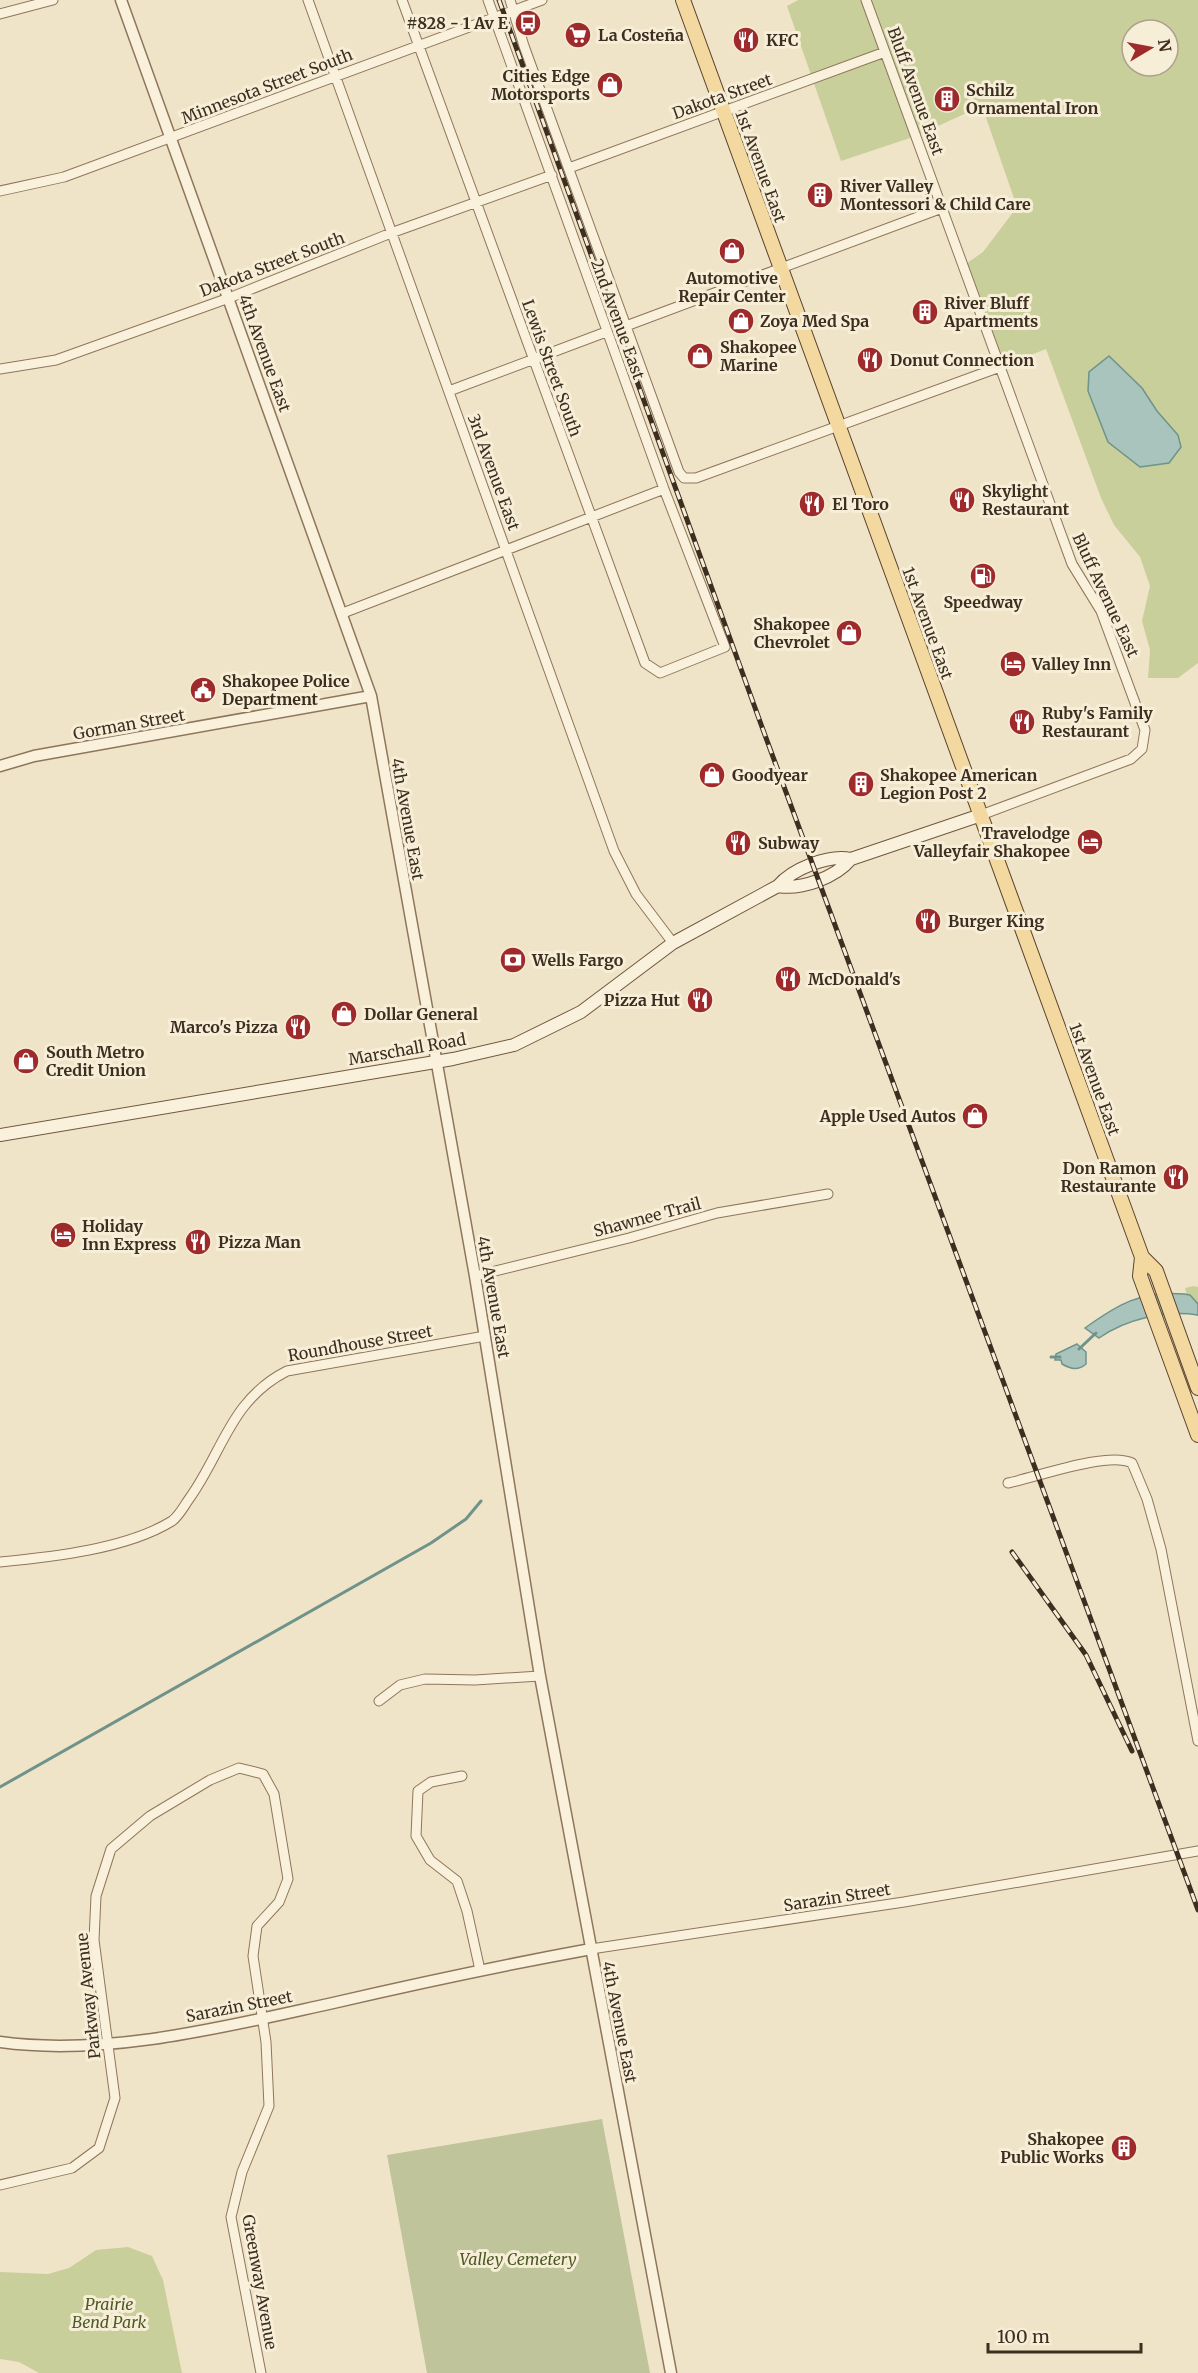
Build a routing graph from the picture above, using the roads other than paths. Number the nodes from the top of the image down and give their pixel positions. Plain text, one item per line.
1 (53, 0) edge
2 (121, 0) edge
3 (308, 0) edge
4 (402, 0) edge
5 (488, 0) edge
6 (510, 0) edge
7 (542, 0) edge
8 (683, 0) edge
9 (866, 0) edge
10 (514, 10) junction
11 (0, 14) edge
12 (494, 20) junction
13 (419, 45) junction
14 (885, 52) junction
15 (334, 75) junction
16 (723, 111) junction
17 (171, 139) junction
18 (569, 168) junction
19 (552, 175) junction
20 (0, 191) edge
21 (476, 202) junction
22 (942, 208) junction
23 (391, 233) junction
24 (781, 269) junction
25 (229, 298) junction
26 (626, 326) junction
27 (606, 332) junction
28 (533, 360) junction
29 (1000, 367) junction
30 (0, 369) edge
31 (449, 391) junction
32 (838, 426) junction
33 (664, 489) junction
34 (591, 516) junction
35 (505, 548) junction
36 (343, 613) junction
37 (725, 647) joint
38 (371, 696) junction
39 (1131, 759) joint
40 (0, 766) edge
41 (981, 816) junction
42 (673, 943) junction
43 (436, 1062) junction
44 (0, 1135) edge
45 (828, 1194) dead end
46 (1142, 1257) junction
47 (475, 1276) junction
48 (485, 1336) junction
49 (1198, 1388) edge
50 (1198, 1435) edge
51 (1008, 1483) dead end
52 (0, 1562) edge
53 (540, 1676) junction
54 (379, 1701) dead end
55 (1198, 1741) edge
56 (239, 1768) joint
57 (462, 1776) dead end
58 (1198, 1851) edge
59 (591, 1949) junction
60 (480, 1970) junction
61 (262, 2019) junction
62 (0, 2042) edge
63 (107, 2044) junction
64 (0, 2185) edge
65 (261, 2373) edge
66 (671, 2373) edge

1 - 11 street
2 - 17 street, 4th Avenue East
3 - 15 street, 3rd Avenue East
4 - 13 street, Lewis Street South
5 - 12 street, 2nd Avenue East
6 - 10 street, 2nd Avenue East
7 - 10 street, Minnesota Street South
8 - 16 main road, 1st Avenue East
9 - 14 street, Bluff Avenue East
10 - 12 street, Minnesota Street South
10 - 18 street, 2nd Avenue East
12 - 13 street, Minnesota Street South
12 - 19 street, 2nd Avenue East
13 - 15 street, Minnesota Street South
13 - 21 street, Lewis Street South
14 - 16 street, Dakota Street
14 - 22 street, Bluff Avenue East
15 - 17 street, Minnesota Street South
15 - 23 street, 3rd Avenue East
16 - 18 street, Dakota Street
16 - 24 main road, 1st Avenue East
17 - 20 street, Minnesota Street South
17 - 25 street, 4th Avenue East
18 - 26 street, 2nd Avenue East
19 - 21 street, Dakota Street South
19 - 27 street, 2nd Avenue East
21 - 23 street, Dakota Street South
21 - 28 street, Lewis Street South
22 - 24 street
22 - 29 street, Bluff Avenue East
23 - 25 street, Dakota Street South
23 - 31 street, 3rd Avenue East
24 - 26 street
24 - 32 main road, 1st Avenue East
25 - 30 street, Dakota Street South
25 - 36 street, 4th Avenue East
26 - 32 street, 2nd Avenue East
27 - 28 street
27 - 33 street, 2nd Avenue East
28 - 31 street
28 - 34 street, Lewis Street South
29 - 32 street
29 - 39 street, Bluff Avenue East
31 - 35 street, 3rd Avenue East
32 - 41 main road, 1st Avenue East
33 - 34 street
33 - 37 street, 2nd Avenue East
34 - 35 street
34 - 37 street, Lewis Street South
35 - 36 street
35 - 42 street, 3rd Avenue East
36 - 38 street, 4th Avenue East
38 - 40 street, Gorman Street
38 - 43 street, 4th Avenue East
39 - 41 street, Marschall Road
41 - 42 main road, Marschall Road
41 - 46 main road, 1st Avenue East
42 - 43 main road, Marschall Road
43 - 44 main road, Marschall Road
43 - 47 street, 4th Avenue East
45 - 47 street, Shawnee Trail
46 - 49 main road
46 - 50 main road
47 - 48 street, 4th Avenue East
48 - 52 street, Roundhouse Street
48 - 53 street, 4th Avenue East
51 - 55 street
53 - 54 street
53 - 59 street, 4th Avenue East
56 - 61 street, Greenway Avenue
56 - 63 street, Parkway Avenue
57 - 60 street
58 - 59 street, Sarazin Street
59 - 60 street, Sarazin Street
59 - 66 street, 4th Avenue East
60 - 61 street, Sarazin Street
61 - 63 street, Sarazin Street
61 - 65 street, Greenway Avenue
62 - 63 street, Sarazin Street
63 - 64 street, Parkway Avenue

